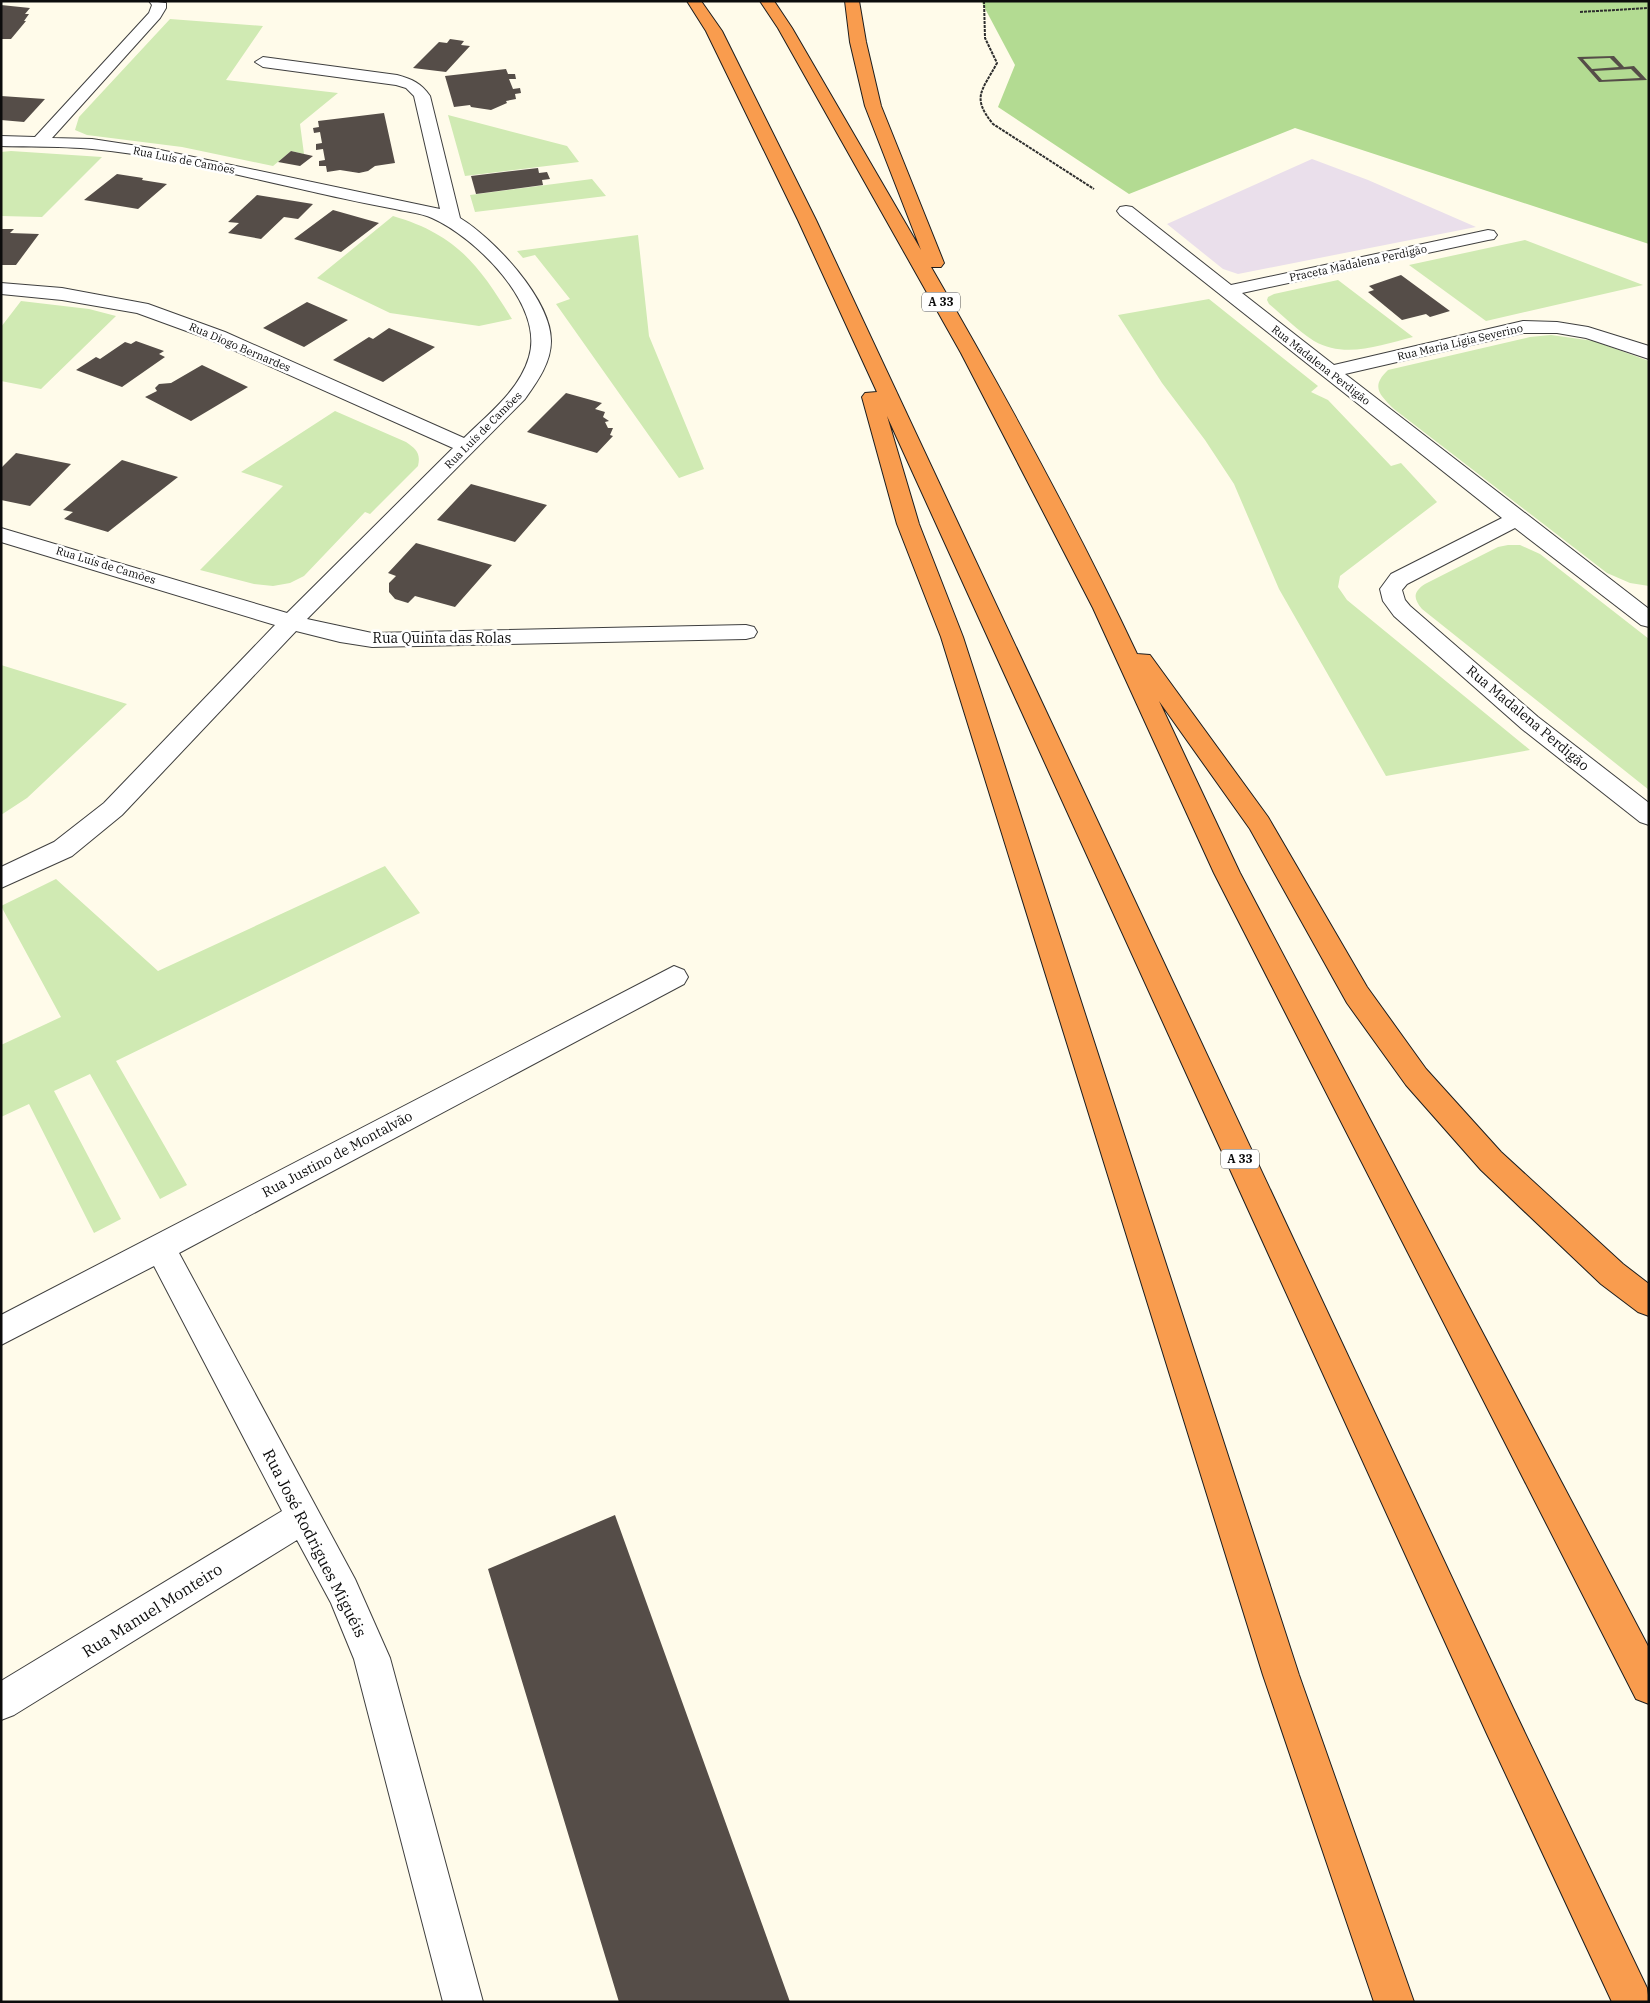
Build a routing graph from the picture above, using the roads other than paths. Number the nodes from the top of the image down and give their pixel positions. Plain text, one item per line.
1 (156, 1) edge
2 (694, 1) edge
3 (767, 1) edge
4 (852, 1) edge
5 (263, 62) dead end
6 (1, 141) edge
7 (40, 141) junction
8 (1126, 211) road end
9 (451, 220) junction
10 (1488, 235) dead end
11 (1, 288) edge
12 (1228, 291) junction
13 (850, 316) junction
14 (1649, 352) edge
15 (971, 353) junction
16 (1330, 372) junction
17 (466, 446) junction
18 (1517, 519) junction
19 (1, 535) edge
20 (1104, 608) junction
21 (1649, 620) edge
22 (291, 622) junction
23 (746, 632) dead end
24 (1649, 816) edge
25 (1, 878) edge
26 (674, 977) dead end
27 (160, 1246) junction
28 (1649, 1302) edge
29 (1, 1332) edge
30 (303, 1517) junction
31 (1649, 1686) edge
32 (1, 1702) edge
33 (463, 2002) edge
34 (1394, 2002) edge
35 (1633, 2002) edge

1 - 7 street
2 - 13 highway, A 33
3 - 15 highway, A 33
4 - 15 highway
5 - 9 street
6 - 7 street, Rua Luís de Camões
7 - 9 street, Rua Luís de Camões
8 - 12 street, Rua Madalena Perdigão
9 - 17 street, Rua Luís de Camões
10 - 12 street, Praceta Madalena Perdigão
11 - 17 street, Rua Diogo Bernardes
12 - 16 street, Rua Madalena Perdigão
13 - 34 highway
13 - 35 highway, A 33
14 - 16 street, Rua Maria Lígia Severino
15 - 20 highway, A 33
16 - 18 street, Rua Madalena Perdigão
17 - 22 street, Rua Luís de Camões
18 - 21 street, Rua Madalena Perdigão
18 - 24 street, Rua Madalena Perdigão
19 - 22 street, Rua Luís de Camões
20 - 28 highway
20 - 31 highway, A 33
22 - 23 street, Rua Quinta das Rolas
22 - 25 street
26 - 27 street, Rua Justino de Montalvão
27 - 29 street, Rua Justino de Montalvão
27 - 30 street, Rua José Rodrigues Miguéis
30 - 32 street, Rua Manuel Monteiro
30 - 33 street, Rua José Rodrigues Miguéis

